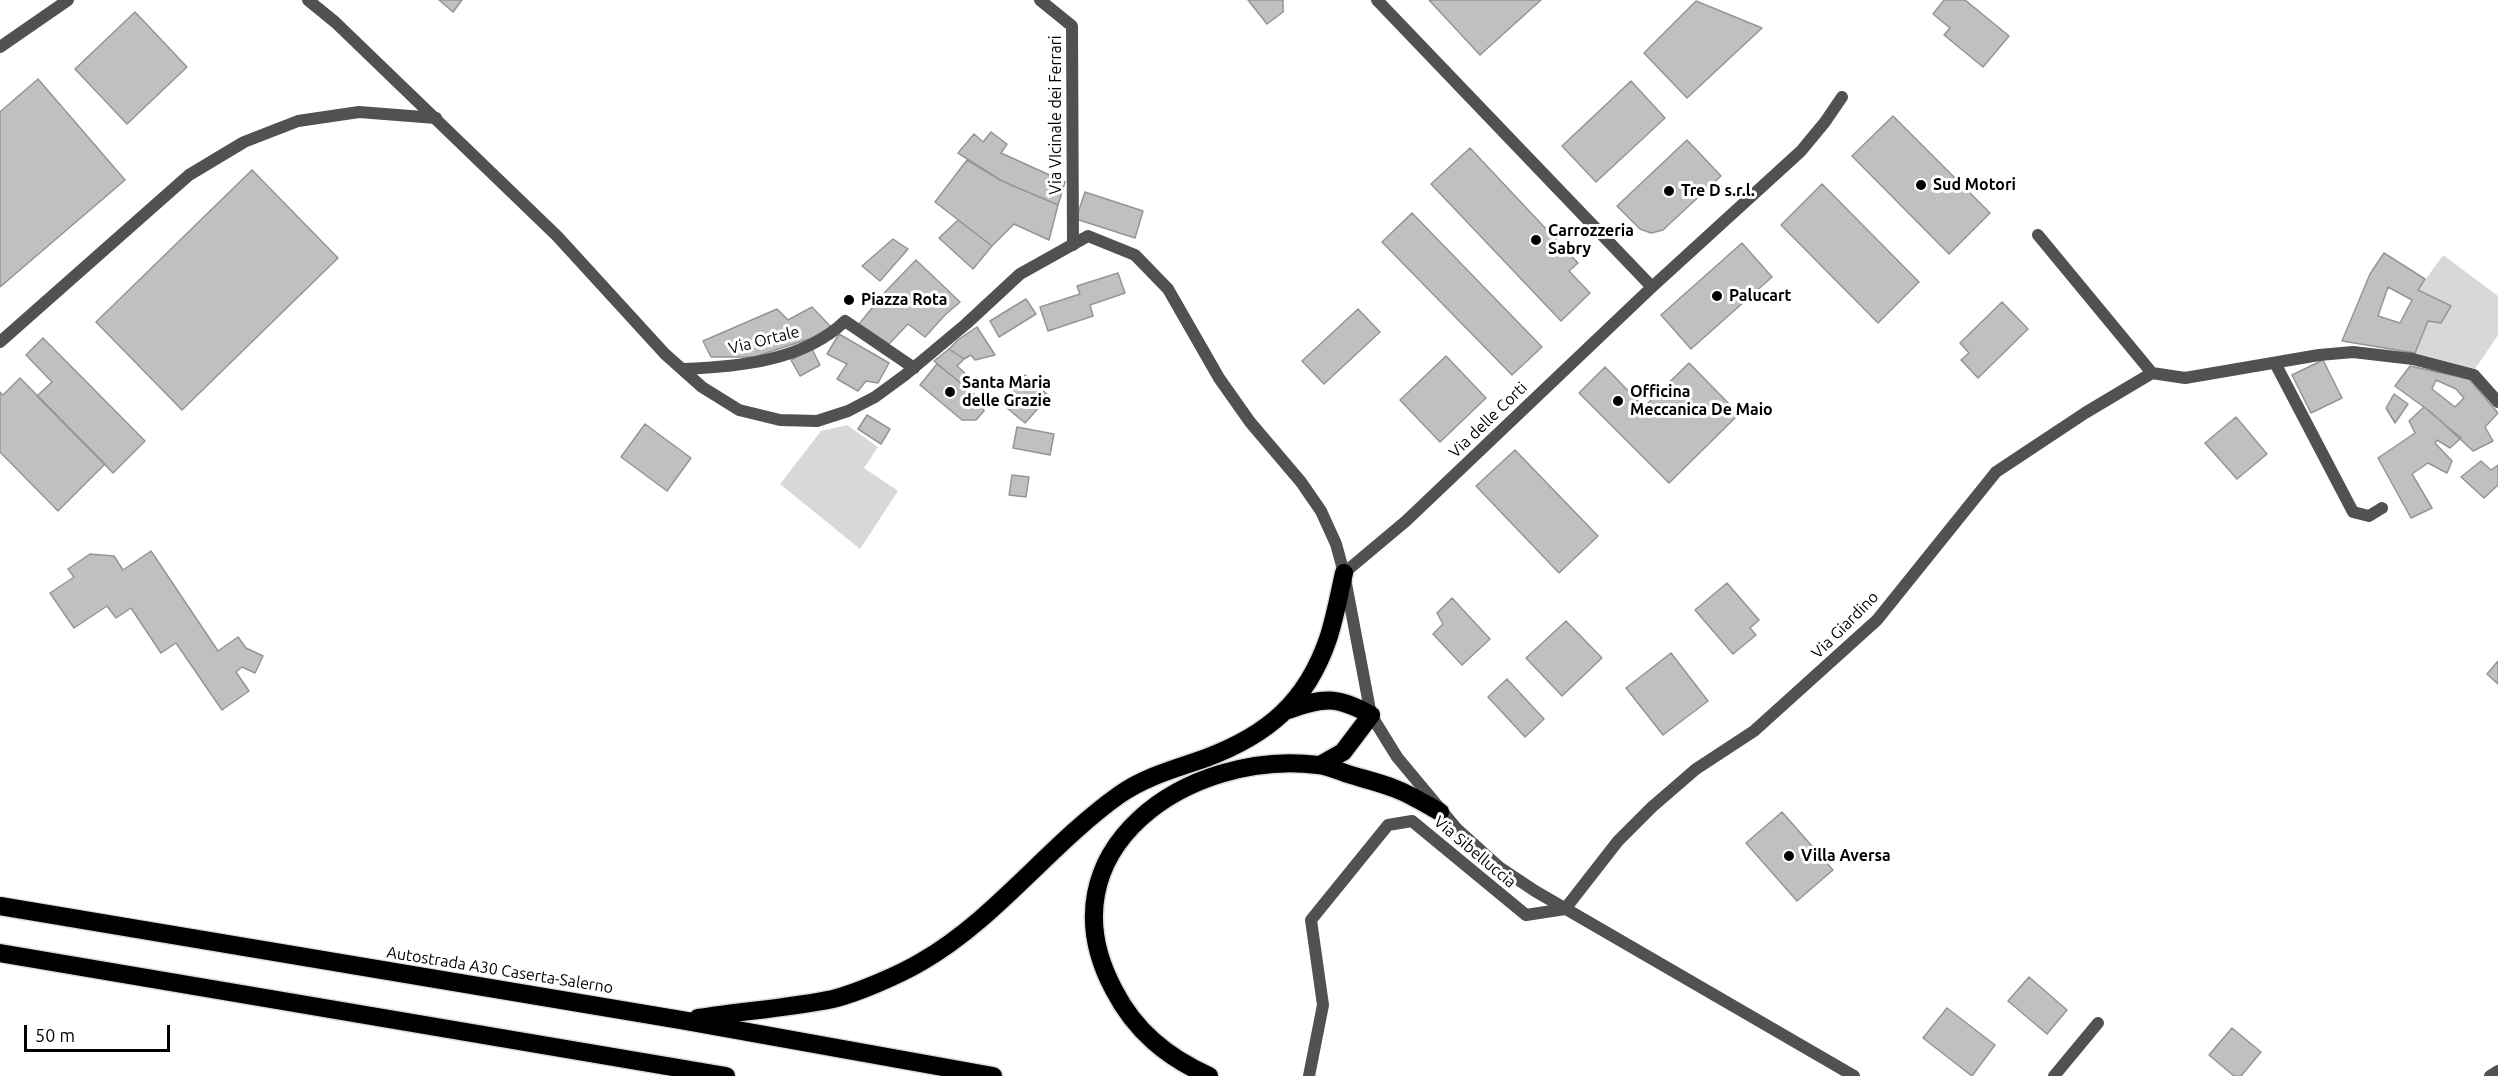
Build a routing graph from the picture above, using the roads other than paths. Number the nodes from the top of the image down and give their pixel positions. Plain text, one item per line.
1 (68, 0) edge
2 (308, 0) edge
3 (1040, 0) edge
4 (1377, 0) edge
5 (0, 47) edge
6 (1842, 97) dead end
7 (436, 118) junction
8 (2038, 235) dead end
9 (1073, 245) junction
10 (1652, 287) junction
11 (0, 342) edge
12 (2275, 363) junction
13 (914, 368) junction
14 (683, 369) junction
15 (2152, 373) junction
16 (2498, 402) edge
17 (2382, 508) dead end
18 (1344, 573) junction
19 (1287, 710) junction
20 (1371, 715) junction
21 (1320, 765) junction
22 (1440, 812) junction
23 (0, 906) edge
24 (1565, 909) junction
25 (0, 953) edge
26 (681, 1020) junction
27 (2098, 1023) dead end
28 (2498, 1071) edge
29 (726, 1076) edge
30 (993, 1076) edge
31 (1209, 1076) edge
32 (1309, 1076) edge
33 (1854, 1076) edge
34 (2054, 1076) edge
35 (2490, 1076) edge

1 - 5 street
2 - 7 street
3 - 9 street, Via VIcinale dei Ferrari
4 - 10 street
6 - 10 street, Via delle Corti
7 - 11 street
7 - 14 street
8 - 15 street
9 - 13 street
9 - 18 street
10 - 18 street, Via delle Corti
12 - 15 street
12 - 16 street
12 - 17 street
13 - 14 street, Via Ortale
13 - 14 street
15 - 24 street, Via Giardino
18 - 19 highway
18 - 20 street
19 - 20 highway
19 - 26 highway
20 - 21 highway
20 - 22 street
21 - 22 highway
21 - 31 highway
22 - 24 street
23 - 26 highway, Autostrada A30 Caserta-Salerno
24 - 32 street, Via Sibelluccia
24 - 33 street
25 - 29 highway
26 - 30 highway, Autostrada A30 Caserta-Salerno
27 - 34 street
28 - 35 street

